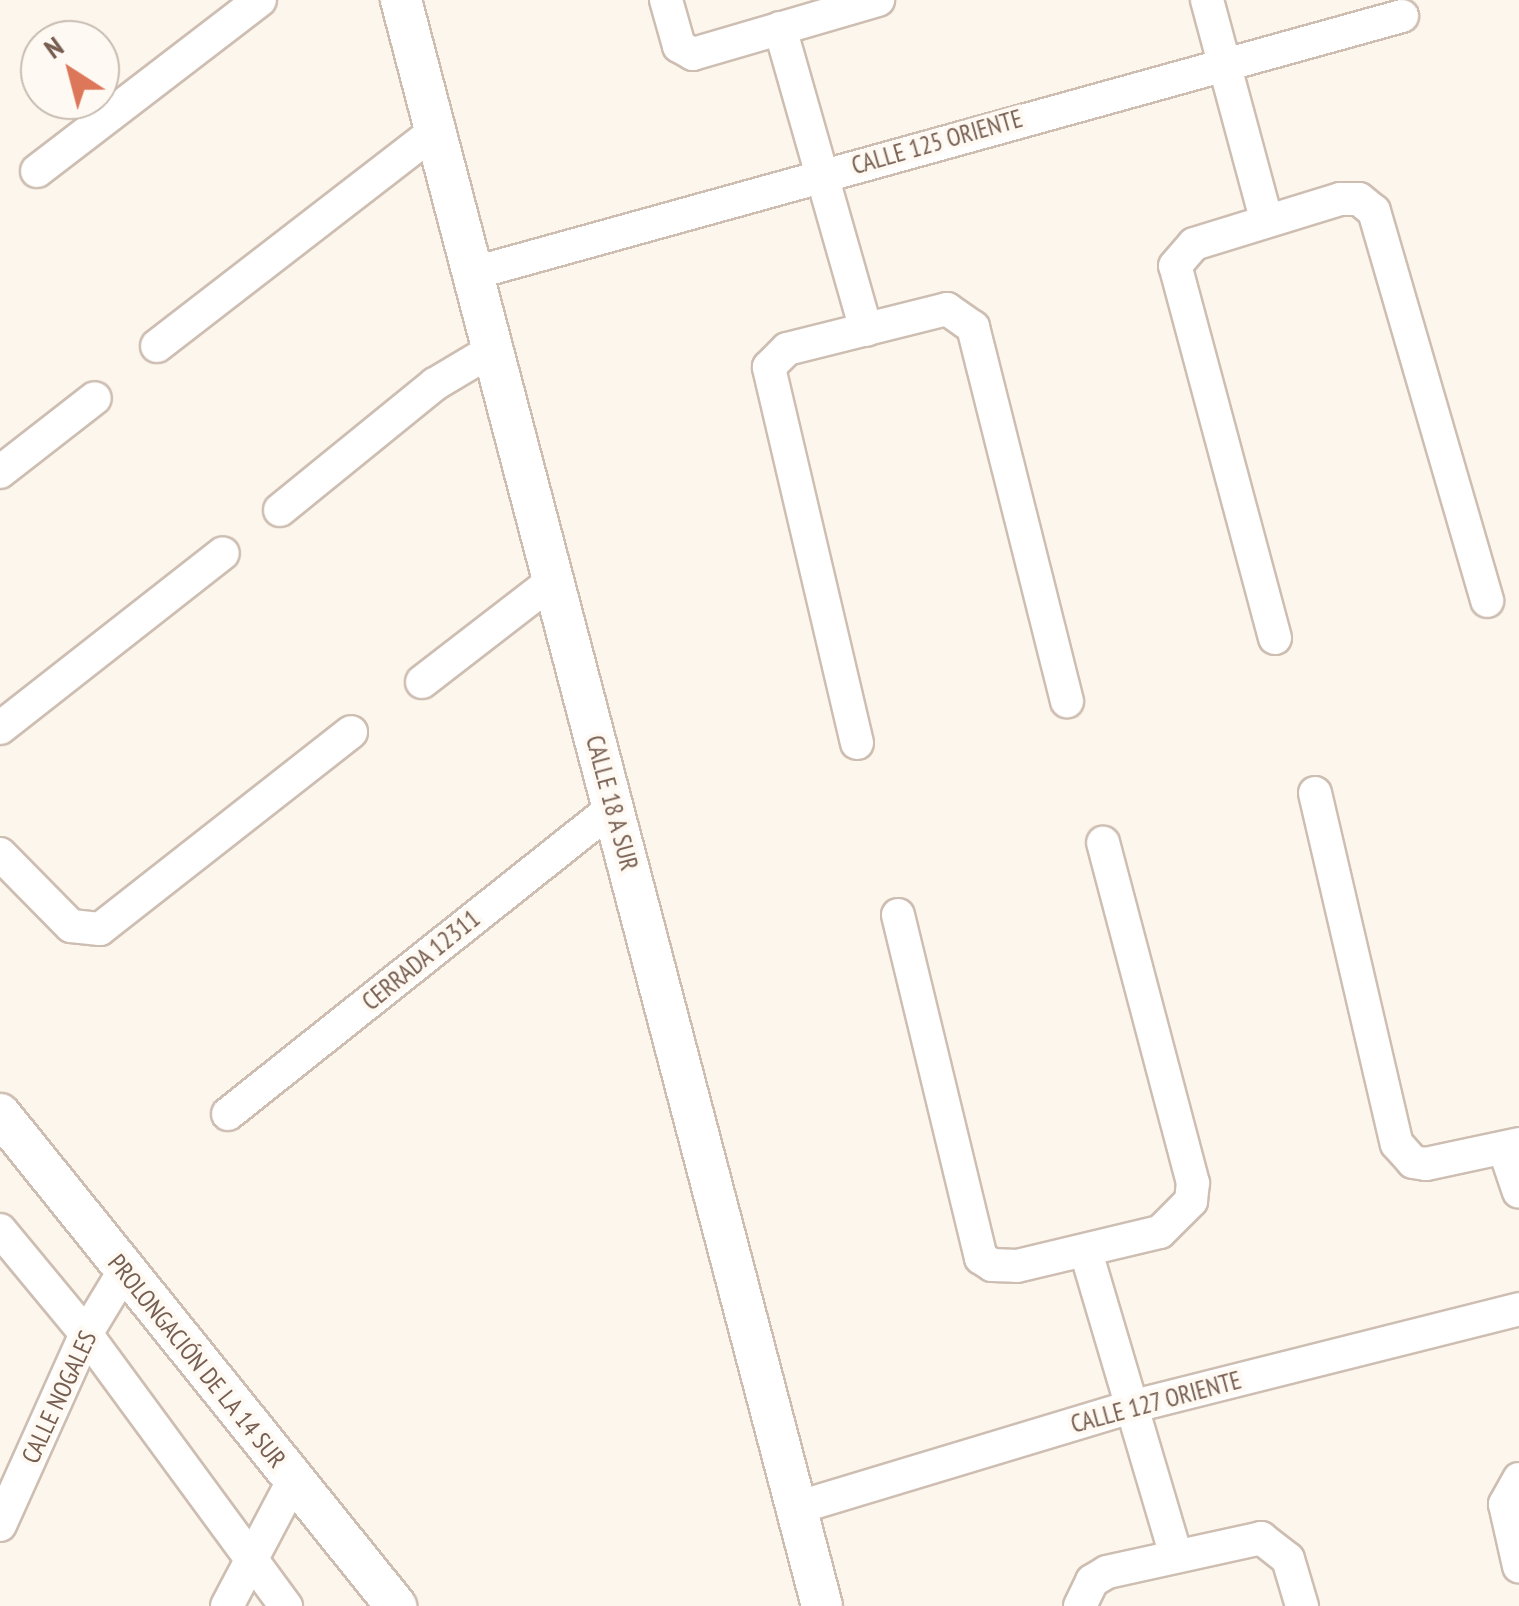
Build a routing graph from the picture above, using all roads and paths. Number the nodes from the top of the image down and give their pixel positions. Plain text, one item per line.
1 (260, 0) edge
2 (402, 0) edge
3 (666, 0) edge
4 (878, 0) edge
5 (1207, 0) edge
6 (1402, 16) dead end
7 (780, 28) junction
8 (1222, 61) junction
9 (438, 128) junction
10 (37, 171) dead end
11 (818, 176) junction
12 (1266, 219) junction
13 (474, 273) junction
14 (866, 330) junction
15 (157, 346) dead end
16 (494, 349) junction
17 (95, 398) dead end
18 (0, 472) edge
19 (280, 510) dead end
20 (224, 553) dead end
21 (554, 580) junction
22 (1487, 601) dead end
23 (1275, 638) dead end
24 (422, 682) dead end
25 (1068, 701) dead end
26 (0, 728) edge
27 (351, 732) dead end
28 (857, 742) dead end
29 (1315, 793) dead end
30 (614, 806) junction
31 (1103, 843) dead end
32 (0, 854) edge
33 (898, 915) dead end
34 (0, 1114) edge
35 (228, 1114) dead end
36 (1511, 1146) edge
37 (1519, 1192) edge
38 (0, 1230) edge
39 (1086, 1252) junction
40 (123, 1272) junction
41 (1519, 1309) edge
42 (86, 1334) junction
43 (1134, 1406) junction
44 (1519, 1478) edge
45 (294, 1479) junction
46 (796, 1508) junction
47 (0, 1525) edge
48 (1175, 1553) junction
49 (248, 1558) junction
50 (1519, 1566) edge
51 (227, 1606) edge
52 (286, 1606) edge
53 (396, 1606) edge
54 (822, 1606) edge
55 (1080, 1606) edge
56 (1302, 1606) edge

1 - 10 street
2 - 9 street, CALLE 18 A SUR
3 - 7 street
4 - 7 street
5 - 8 street
6 - 8 street, CALLE 125 ORIENTE
7 - 11 street
8 - 11 street, CALLE 125 ORIENTE
8 - 12 street
9 - 13 street, CALLE 18 A SUR
9 - 15 street
11 - 13 street, CALLE 125 ORIENTE
11 - 14 street
12 - 22 street
12 - 23 street
13 - 16 street, CALLE 18 A SUR
14 - 25 street
14 - 28 street
16 - 19 street
16 - 21 street, CALLE 18 A SUR
17 - 18 street
20 - 26 street
21 - 24 street
21 - 30 street, CALLE 18 A SUR
27 - 32 street
29 - 36 street
30 - 35 street, CERRADA 12311
30 - 46 street, CALLE 18 A SUR
31 - 39 street
33 - 39 street
34 - 40 street, PROLONGACIÓN DE LA 14 SUR
36 - 37 street
38 - 42 street
39 - 43 street
40 - 42 street, CALLE NOGALES
40 - 45 street, PROLONGACIÓN DE LA 14 SUR
41 - 43 street, CALLE 127 ORIENTE
42 - 47 street, CALLE NOGALES
42 - 49 street
43 - 46 street, CALLE 127 ORIENTE
43 - 48 street
44 - 50 street
45 - 49 street
45 - 53 street, PROLONGACIÓN DE LA 14 SUR
46 - 54 street, CALLE 18 A SUR
48 - 55 street
48 - 56 street
49 - 51 street
49 - 52 street

